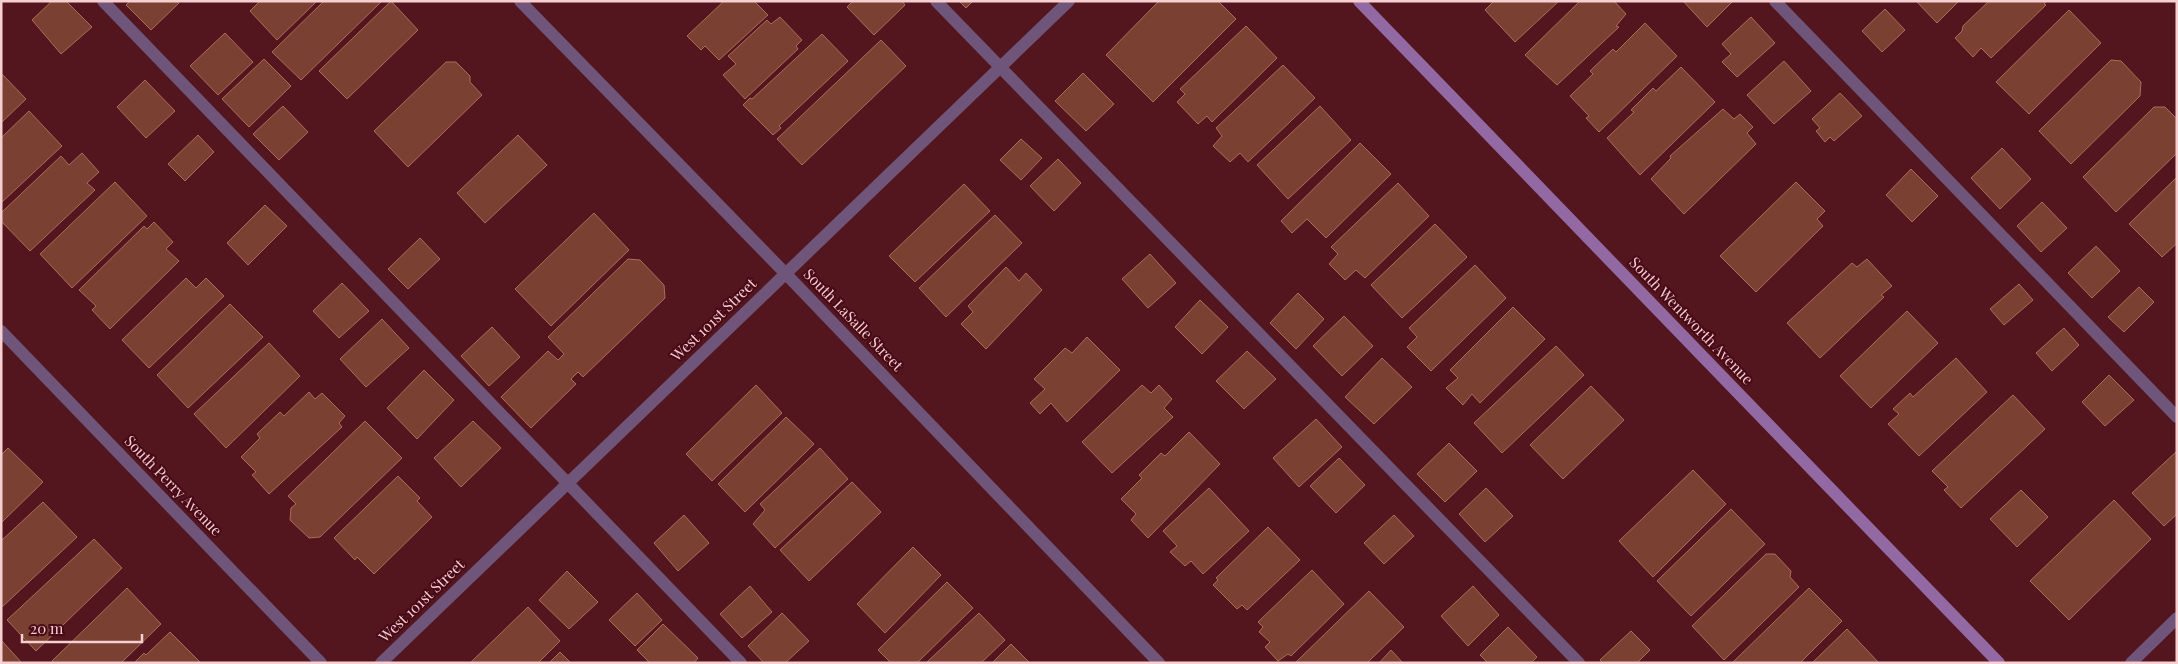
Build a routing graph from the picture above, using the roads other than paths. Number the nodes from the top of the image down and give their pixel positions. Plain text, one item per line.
1 (103, 1) edge
2 (520, 1) edge
3 (936, 1) edge
4 (1069, 1) edge
5 (1359, 1) edge
6 (1775, 1) edge
7 (1000, 67) junction
8 (786, 274) junction
9 (1, 331) edge
10 (2177, 417) edge
11 (568, 483) junction
12 (2177, 618) edge
13 (321, 663) edge
14 (382, 663) edge
15 (741, 663) edge
16 (1159, 663) edge
17 (1579, 663) edge
18 (1999, 663) edge
19 (2131, 663) edge

1 - 11 street
2 - 8 street, South LaSalle Street
3 - 7 street
4 - 7 street, West 101st Street
5 - 18 street, South Wentworth Avenue
6 - 10 street
7 - 8 street, West 101st Street
7 - 17 street
8 - 11 street, West 101st Street
8 - 16 street, South LaSalle Street
9 - 13 street, South Perry Avenue
11 - 14 street, West 101st Street
11 - 15 street
12 - 19 street

